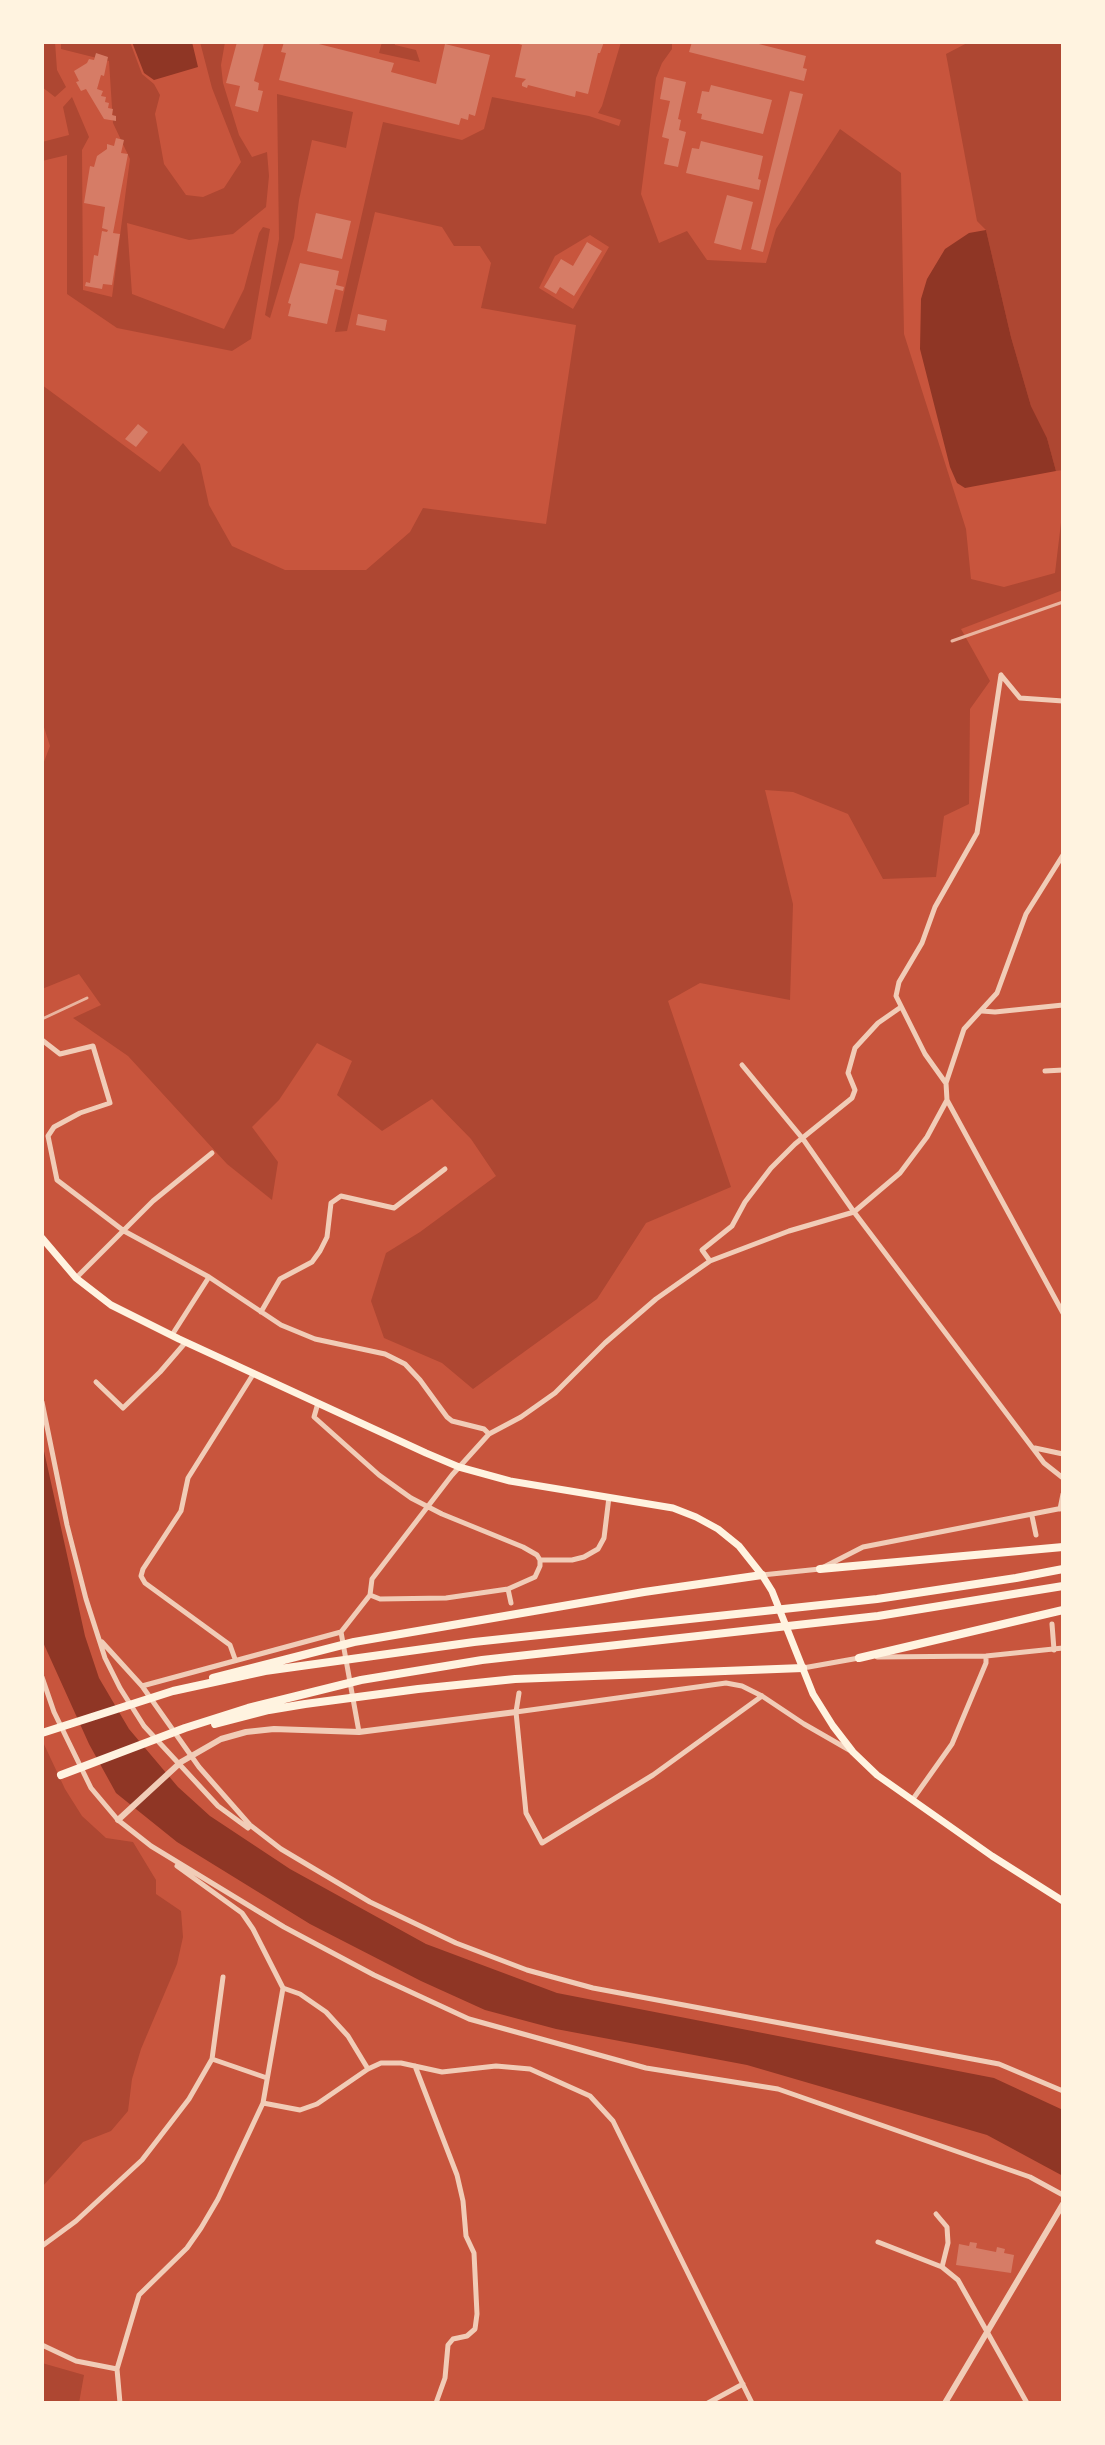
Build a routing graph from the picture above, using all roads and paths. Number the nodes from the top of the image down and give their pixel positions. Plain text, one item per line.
1 (1063, 701) edge
2 (1063, 855) edge
3 (1063, 1005) edge
4 (901, 1007) junction
5 (981, 1011) junction
6 (42, 1040) edge
7 (742, 1065) dead end
8 (1063, 1070) edge
9 (1045, 1071) dead end
10 (946, 1083) junction
11 (947, 1100) junction
12 (45, 1136) edge
13 (803, 1139) junction
14 (212, 1153) dead end
15 (445, 1169) dead end
16 (854, 1212) junction
17 (124, 1231) junction
18 (42, 1238) edge
19 (710, 1261) junction
20 (209, 1277) junction
21 (76, 1278) junction
22 (261, 1312) junction
23 (1063, 1313) edge
24 (172, 1335) junction
25 (186, 1342) junction
26 (254, 1373) junction
27 (96, 1382) dead end
28 (42, 1402) edge
29 (318, 1403) junction
30 (489, 1434) junction
31 (1035, 1448) junction
32 (1063, 1454) edge
33 (459, 1467) junction
34 (1063, 1478) edge
35 (1063, 1494) edge
36 (609, 1496) junction
37 (427, 1507) junction
38 (1061, 1509) edge
39 (1032, 1516) junction
40 (1036, 1535) dead end
41 (1063, 1547) edge
42 (540, 1560) junction
43 (820, 1569) junction
44 (1063, 1569) edge
45 (762, 1575) junction
46 (1063, 1586) edge
47 (508, 1589) junction
48 (370, 1595) junction
49 (511, 1603) dead end
50 (1063, 1610) edge
51 (1052, 1624) dead end
52 (341, 1632) junction
53 (102, 1642) junction
54 (1063, 1648) edge
55 (1054, 1650) junction
56 (986, 1656) junction
57 (859, 1658) junction
58 (235, 1659) junction
59 (803, 1668) junction
60 (42, 1677) edge
61 (142, 1686) junction
62 (173, 1691) junction
63 (519, 1693) dead end
64 (762, 1696) junction
65 (516, 1712) junction
66 (359, 1732) junction
67 (42, 1733) edge
68 (853, 1752) junction
69 (112, 1754) junction
70 (61, 1775) dead end
71 (913, 1799) junction
72 (118, 1820) junction
73 (250, 1825) junction
74 (151, 1846) junction
75 (1063, 1901) edge
76 (223, 1977) dead end
77 (283, 1988) junction
78 (212, 2059) junction
79 (415, 2066) junction
80 (368, 2069) junction
81 (267, 2078) junction
82 (1063, 2091) edge
83 (263, 2103) junction
84 (1063, 2195) edge
85 (1063, 2204) edge
86 (936, 2214) dead end
87 (878, 2242) dead end
88 (42, 2246) edge
89 (942, 2267) junction
90 (987, 2329) junction
91 (42, 2345) edge
92 (117, 2369) junction
93 (743, 2384) junction
94 (120, 2403) edge
95 (436, 2403) edge
96 (708, 2403) edge
97 (752, 2403) edge
98 (945, 2403) edge
99 (1027, 2403) edge

1 - 4 street
2 - 5 street
3 - 5 street
4 - 10 street
4 - 13 street
5 - 10 street
6 - 12 street
7 - 13 street
8 - 9 street
10 - 11 street
11 - 16 street
11 - 23 street
12 - 17 street
13 - 16 street
13 - 19 street
14 - 17 street
15 - 22 street
16 - 19 street
16 - 31 street
17 - 20 street
17 - 21 street
18 - 21 main road
19 - 30 street
20 - 22 street
20 - 24 street
21 - 24 main road
22 - 30 street
24 - 25 main road
25 - 26 main road
25 - 27 street
26 - 29 main road
26 - 58 street
28 - 53 street
29 - 33 main road
29 - 37 street
30 - 33 street
31 - 32 street
31 - 34 street
33 - 36 main road
33 - 37 street
35 - 38 street
36 - 42 street
36 - 45 main road
37 - 42 street
37 - 48 street
38 - 39 street
39 - 40 street
39 - 43 street
41 - 43 highway
42 - 47 street
43 - 45 street
44 - 62 highway
45 - 59 main road
45 - 62 highway
46 - 69 highway
47 - 48 street
47 - 49 street
48 - 52 street
50 - 57 highway
51 - 55 street
52 - 58 street
52 - 66 street
53 - 61 street
53 - 73 street
54 - 55 street
55 - 56 street
56 - 57 street
56 - 71 street
57 - 59 street
58 - 61 street
59 - 68 main road
59 - 69 highway
60 - 72 street
61 - 73 street
62 - 67 highway
63 - 65 street
64 - 65 street
64 - 65 street
64 - 68 street
65 - 66 street
66 - 72 street
68 - 71 main road
69 - 70 highway
71 - 75 main road
72 - 74 street
73 - 82 street
74 - 77 street
74 - 84 street
76 - 78 street
77 - 80 street
77 - 81 street
78 - 81 street
78 - 88 street
79 - 80 street
79 - 93 street
79 - 95 street
80 - 83 street
81 - 83 street
83 - 92 street
85 - 90 street
86 - 89 street
87 - 89 street
89 - 90 street
90 - 98 street
90 - 99 street
91 - 92 street
92 - 94 street
93 - 96 street
93 - 97 street

